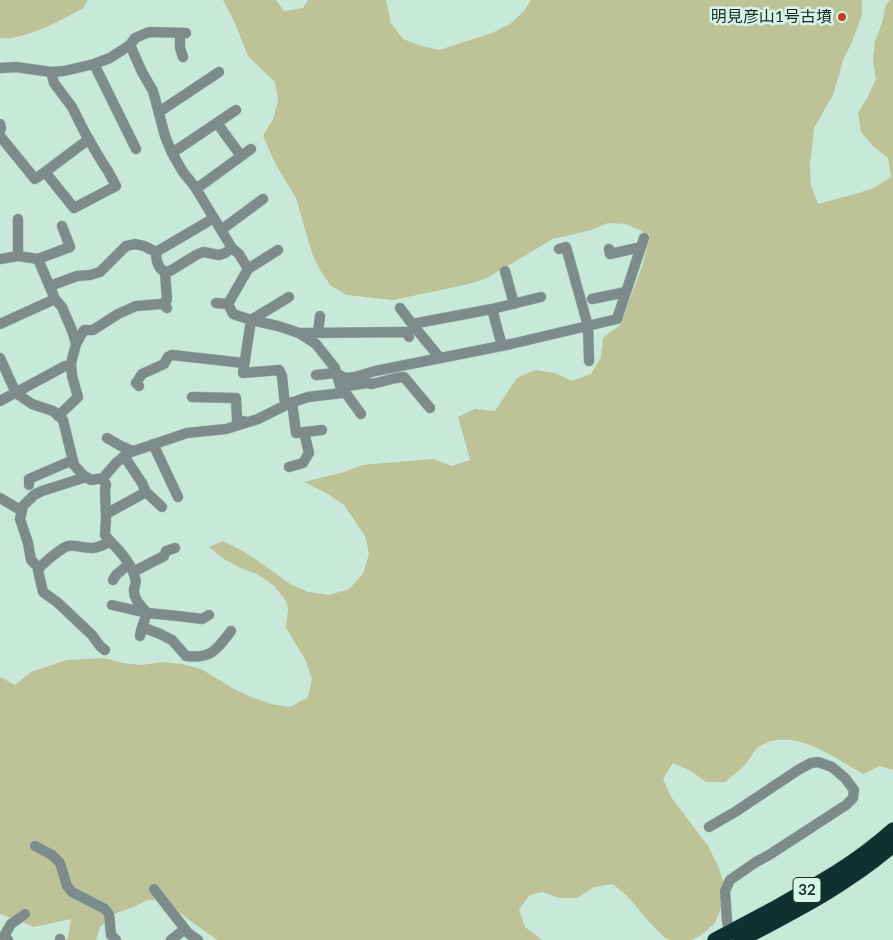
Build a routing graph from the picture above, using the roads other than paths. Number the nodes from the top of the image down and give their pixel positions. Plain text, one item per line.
1 (130, 46) junction
2 (183, 57) dead end
3 (94, 64) junction
4 (0, 68) edge
5 (51, 72) junction
6 (219, 72) dead end
7 (236, 110) dead end
8 (158, 112) junction
9 (217, 123) junction
10 (0, 124) edge
11 (0, 132) edge
12 (0, 136) edge
13 (89, 139) junction
14 (136, 149) dead end
15 (251, 149) dead end
16 (172, 153) junction
17 (241, 156) junction
18 (45, 172) junction
19 (196, 189) junction
20 (263, 199) dead end
21 (214, 218) junction
22 (18, 219) dead end
23 (62, 226) dead end
24 (221, 230) junction
25 (232, 248) junction
26 (559, 249) dead end
27 (609, 249) dead end
28 (278, 250) dead end
29 (156, 252) junction
30 (18, 256) junction
31 (0, 259) edge
32 (38, 259) junction
33 (248, 269) junction
34 (505, 271) dead end
35 (165, 272) junction
36 (50, 286) junction
37 (626, 292) junction
38 (289, 297) dead end
39 (541, 297) dead end
40 (55, 299) junction
41 (592, 299) dead end
42 (216, 304) dead end
43 (228, 304) junction
44 (514, 304) junction
45 (400, 308) dead end
46 (492, 309) junction
47 (320, 316) dead end
48 (251, 320) junction
49 (0, 324) edge
50 (412, 324) junction
51 (588, 326) junction
52 (299, 333) junction
53 (318, 333) junction
54 (409, 337) dead end
55 (76, 344) junction
56 (502, 346) junction
57 (0, 358) edge
58 (440, 358) junction
59 (589, 362) dead end
60 (244, 363) junction
61 (65, 366) dead end
62 (316, 375) dead end
63 (341, 375) junction
64 (372, 384) junction
65 (140, 386) dead end
66 (16, 393) junction
67 (343, 393) junction
68 (192, 397) dead end
69 (0, 401) edge
70 (288, 404) junction
71 (430, 408) dead end
72 (360, 414) dead end
73 (58, 416) junction
74 (248, 422) junction
75 (322, 430) dead end
76 (304, 432) junction
77 (108, 438) dead end
78 (153, 444) junction
79 (129, 454) junction
80 (73, 460) junction
81 (289, 467) dead end
82 (86, 477) junction
83 (103, 478) junction
84 (29, 485) dead end
85 (146, 492) junction
86 (178, 497) dead end
87 (0, 498) edge
88 (162, 507) dead end
89 (22, 510) junction
90 (106, 514) junction
91 (110, 542) junction
92 (175, 548) dead end
93 (39, 568) junction
94 (131, 568) junction
95 (113, 580) dead end
96 (112, 605) dead end
97 (147, 613) junction
98 (209, 615) dead end
99 (231, 631) dead end
100 (105, 650) dead end
101 (709, 827) dead end
102 (893, 830) edge
103 (893, 845) edge
104 (35, 846) dead end
105 (154, 889) dead end
106 (25, 914) dead end
107 (185, 929) junction
108 (729, 938) edge
109 (8, 940) edge
110 (116, 940) edge
111 (171, 940) edge
112 (198, 940) edge

1 - 2 street
1 - 3 street
1 - 8 street
3 - 5 street
3 - 14 street
4 - 5 street
5 - 13 street
6 - 8 street
7 - 9 street
8 - 16 street
9 - 16 street
9 - 17 street
10 - 11 street
12 - 18 street
13 - 18 street
13 - 18 street
15 - 17 street
16 - 19 street
17 - 19 street
19 - 21 street
20 - 24 street
21 - 24 street
21 - 29 street
22 - 30 street
23 - 32 street
24 - 25 street
25 - 33 street
25 - 35 street
26 - 51 street
27 - 37 street
28 - 33 street
29 - 35 street
29 - 36 street
30 - 31 street
30 - 32 street
32 - 36 street
33 - 43 street
34 - 44 street
35 - 55 street
36 - 40 street
37 - 41 street
37 - 51 street
38 - 48 street
39 - 44 street
40 - 49 street
40 - 55 street
42 - 43 street
43 - 48 street
44 - 46 street
45 - 50 street
46 - 50 street
46 - 56 street
47 - 53 street
48 - 52 street
48 - 60 street
50 - 58 street
51 - 56 street
51 - 59 street
52 - 53 street
52 - 63 street
53 - 54 street
55 - 73 street
56 - 58 street
57 - 66 street
58 - 63 street
60 - 65 street
60 - 70 street
61 - 66 street
62 - 63 street
63 - 64 street
63 - 67 street
64 - 67 street
64 - 71 street
66 - 69 street
66 - 73 street
67 - 70 street
67 - 72 street
68 - 74 street
70 - 74 street
70 - 76 street
73 - 80 street
74 - 78 street
75 - 76 street
76 - 81 street
77 - 79 street
78 - 79 street
78 - 86 street
79 - 83 street
79 - 85 street
80 - 82 street
80 - 84 street
82 - 83 street
82 - 89 street
83 - 90 street
85 - 88 street
85 - 90 street
87 - 89 street
89 - 93 street
90 - 91 street
91 - 93 street
91 - 94 street
92 - 94 street
93 - 100 street
94 - 95 street
94 - 97 street
96 - 97 street
97 - 98 street
97 - 99 street
101 - 108 street
102 - 108 highway, 32
103 - 108 highway, 32
104 - 110 street
105 - 107 street
106 - 109 street
107 - 111 street
107 - 112 street

